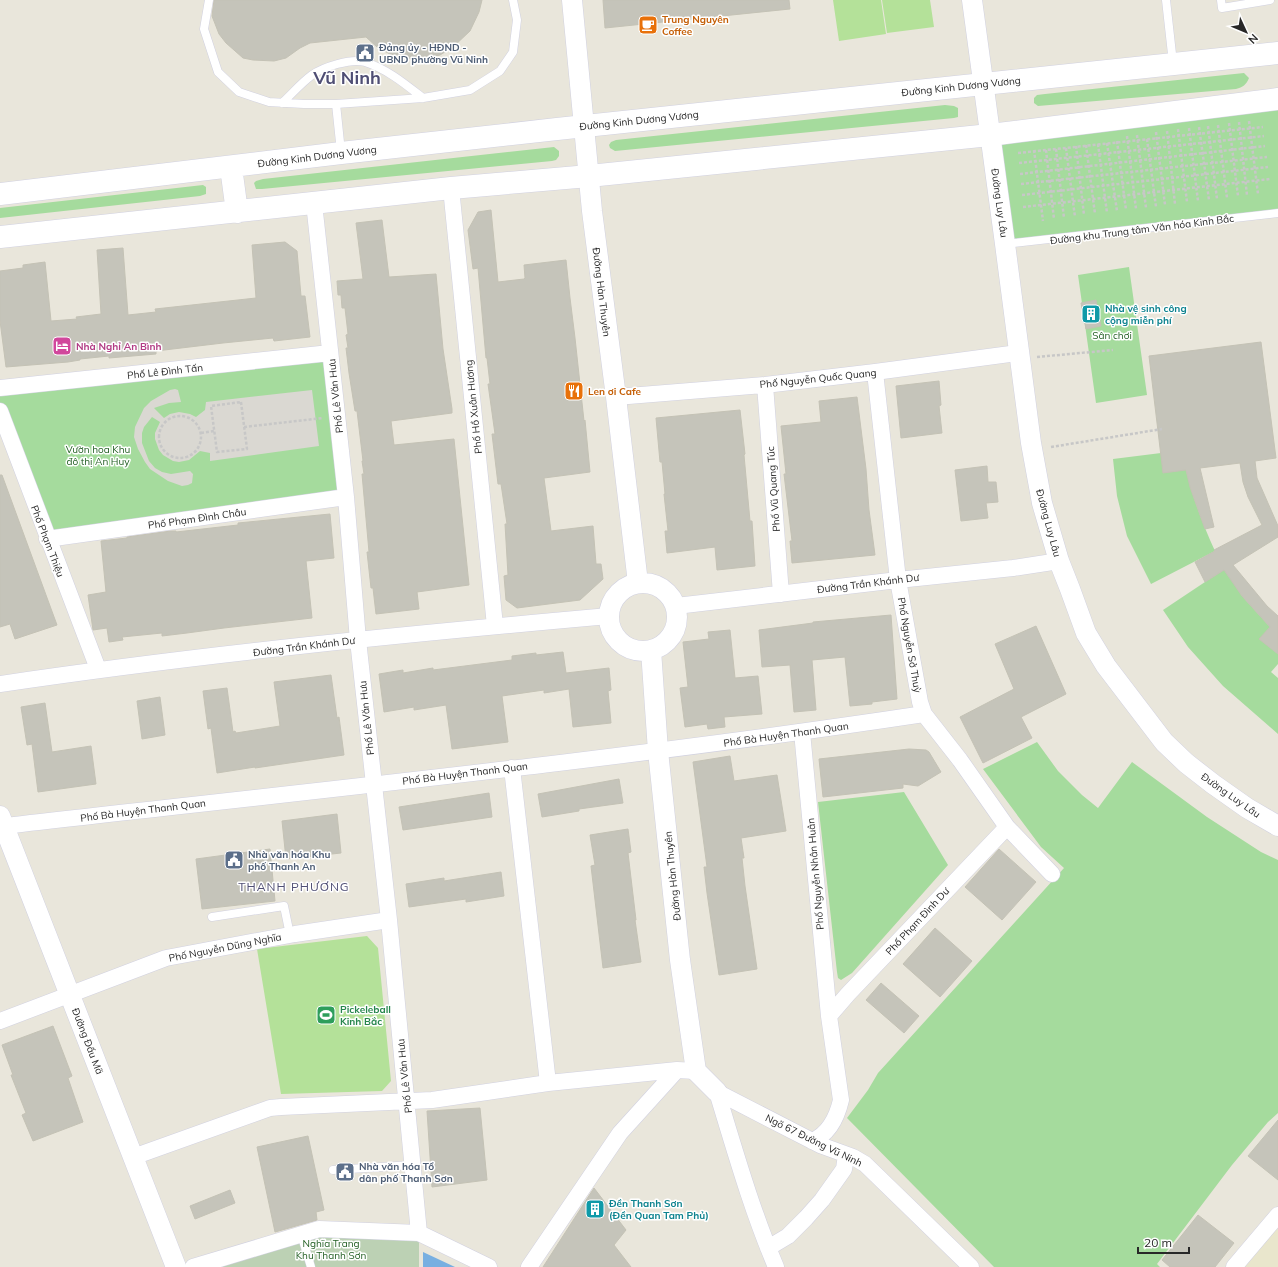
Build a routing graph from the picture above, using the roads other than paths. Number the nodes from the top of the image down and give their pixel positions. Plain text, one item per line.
1 (208, 0) edge
2 (513, 0) edge
3 (572, 0) edge
4 (972, 0) edge
5 (1166, 0) edge
6 (1221, 0) edge
7 (1270, 0) edge
8 (1278, 53) edge
9 (1173, 63) junction
10 (983, 84) junction
11 (423, 98) junction
12 (1277, 101) edge
13 (282, 103) junction
14 (336, 104) junction
15 (585, 126) junction
16 (990, 135) junction
17 (341, 153) junction
18 (231, 167) junction
19 (589, 176) junction
20 (451, 188) junction
21 (0, 194) edge
22 (314, 203) junction
23 (237, 212) junction
24 (1278, 213) edge
25 (0, 237) edge
26 (1005, 244) junction
27 (330, 353) junction
28 (1026, 355) junction
29 (875, 372) junction
30 (765, 384) junction
31 (0, 388) edge
32 (616, 397) junction
33 (0, 411) edge
34 (346, 497) junction
35 (47, 539) junction
36 (1059, 561) junction
37 (898, 580) junction
38 (638, 583) junction
39 (780, 594) junction
40 (676, 606) junction
41 (609, 616) junction
42 (495, 626) junction
43 (358, 640) junction
44 (651, 650) junction
45 (98, 669) junction
46 (0, 684) edge
47 (924, 714) junction
48 (802, 732) junction
49 (658, 751) junction
50 (512, 768) junction
51 (373, 784) junction
52 (2, 821) edge
53 (1278, 826) edge
54 (1006, 827) junction
55 (1052, 874) dead end
56 (212, 917) dead end
57 (389, 920) junction
58 (290, 935) junction
59 (69, 994) junction
60 (829, 1016) junction
61 (0, 1021) edge
62 (687, 1070) junction
63 (548, 1082) junction
64 (717, 1092) junction
65 (406, 1101) junction
66 (812, 1141) junction
67 (846, 1155) junction
68 (133, 1157) junction
69 (413, 1165) junction
70 (333, 1170) dead end
71 (1278, 1215) edge
72 (419, 1233) junction
73 (302, 1234) junction
74 (768, 1248) junction
75 (176, 1267) edge
76 (193, 1267) edge
77 (311, 1267) edge
78 (489, 1267) edge
79 (529, 1267) edge
80 (776, 1267) edge
81 (971, 1267) edge
82 (1234, 1267) edge

1 - 13 lane
2 - 11 lane
3 - 15 street, Đường Hàn Thuyên
4 - 10 street, Đường Luy Lâu
5 - 9 lane
6 - 7 lane
8 - 9 main road, Đường Kinh Dương Vương
9 - 10 main road, Đường Kinh Dương Vương
10 - 15 main road, Đường Kinh Dương Vương
10 - 16 street, Đường Luy Lâu
11 - 13 lane
11 - 14 lane
12 - 16 main road
13 - 14 lane
14 - 17 lane
15 - 17 main road, Đường Kinh Dương Vương
15 - 19 street, Đường Hàn Thuyên
16 - 19 main road
16 - 26 street, Đường Luy Lâu
17 - 18 main road, Đường Kinh Dương Vương
18 - 21 main road, Đường Kinh Dương Vương
18 - 23 main road
19 - 20 main road
19 - 32 street, Đường Hàn Thuyên
20 - 22 main road
20 - 42 street, Phố Hồ Xuân Hương
22 - 23 main road
22 - 27 street, Phố Lê Văn Hưu
23 - 25 main road
24 - 26 lane, Đường khu Trung tâm Văn hóa Kinh Bắc
26 - 28 street, Đường Luy Lâu
27 - 31 street, Phố Lê Đình Tấn
27 - 34 street, Phố Lê Văn Hưu
28 - 29 street, Phố Nguyễn Quốc Quang
28 - 36 street, Đường Luy Lâu
29 - 30 street, Phố Nguyễn Quốc Quang
29 - 37 street, Phố Nguyễn Sở Thuỳ
30 - 32 street, Phố Nguyễn Quốc Quang
30 - 39 street, Phố Vũ Quang Túc
32 - 38 street, Đường Hàn Thuyên
33 - 35 street, Phố Phạm Thiệu
34 - 35 street, Phố Phạm Đình Châu
34 - 43 street, Phố Lê Văn Hưu
35 - 45 street, Phố Phạm Thiệu
36 - 37 street, Đường Trần Khánh Dư
36 - 53 street, Đường Luy Lâu
37 - 39 street, Đường Trần Khánh Dư
37 - 47 street, Phố Nguyễn Sở Thuỳ
38 - 40 street
38 - 41 street
39 - 40 street, Đường Trần Khánh Dư
40 - 44 street
41 - 42 street, Đường Trần Khánh Dư
41 - 44 street
42 - 43 street, Đường Trần Khánh Dư
43 - 45 street, Đường Trần Khánh Dư
43 - 51 street, Phố Lê Văn Hưu
44 - 49 street, Đường Hàn Thuyên
45 - 46 street, Đường Trần Khánh Dư
47 - 48 street, Phố Bà Huyện Thanh Quan
47 - 54 street, Phố Nguyễn Sở Thuỳ
48 - 49 street, Phố Bà Huyện Thanh Quan
48 - 60 street, Phố Nguyễn Nhân Huân
49 - 50 street, Phố Bà Huyện Thanh Quan
49 - 62 street, Đường Hàn Thuyên
50 - 51 street, Phố Bà Huyện Thanh Quan
50 - 63 street
51 - 52 street, Phố Bà Huyện Thanh Quan
51 - 57 street, Phố Lê Văn Hưu
52 - 59 street, Đường Đấu Mã
54 - 55 street, Phố Nguyễn Sở Thuỳ
54 - 60 street, Phố Phạm Đình Dư
56 - 58 lane
57 - 58 street, Phố Nguyễn Dũng Nghĩa
57 - 65 street, Phố Lê Văn Hưu
58 - 59 street, Phố Nguyễn Dũng Nghĩa
59 - 61 street, Phố Nguyễn Dũng Nghĩa
59 - 68 street, Đường Đấu Mã
60 - 66 street, Phố Nguyễn Nhân Huân
62 - 63 street
62 - 64 street
62 - 79 street
63 - 65 street
64 - 66 street, Ngõ 67 Đường Vũ Ninh
64 - 74 street
65 - 68 street
65 - 69 street, Phố Lê Văn Hưu
66 - 67 street, Ngõ 67 Đường Vũ Ninh
67 - 74 street
67 - 81 street, Ngõ 67 Đường Vũ Ninh
68 - 75 street, Đường Đấu Mã
69 - 70 lane
69 - 72 street, Phố Lê Văn Hưu
71 - 82 street
72 - 73 street
72 - 78 street
73 - 76 street
73 - 77 lane
74 - 80 street

